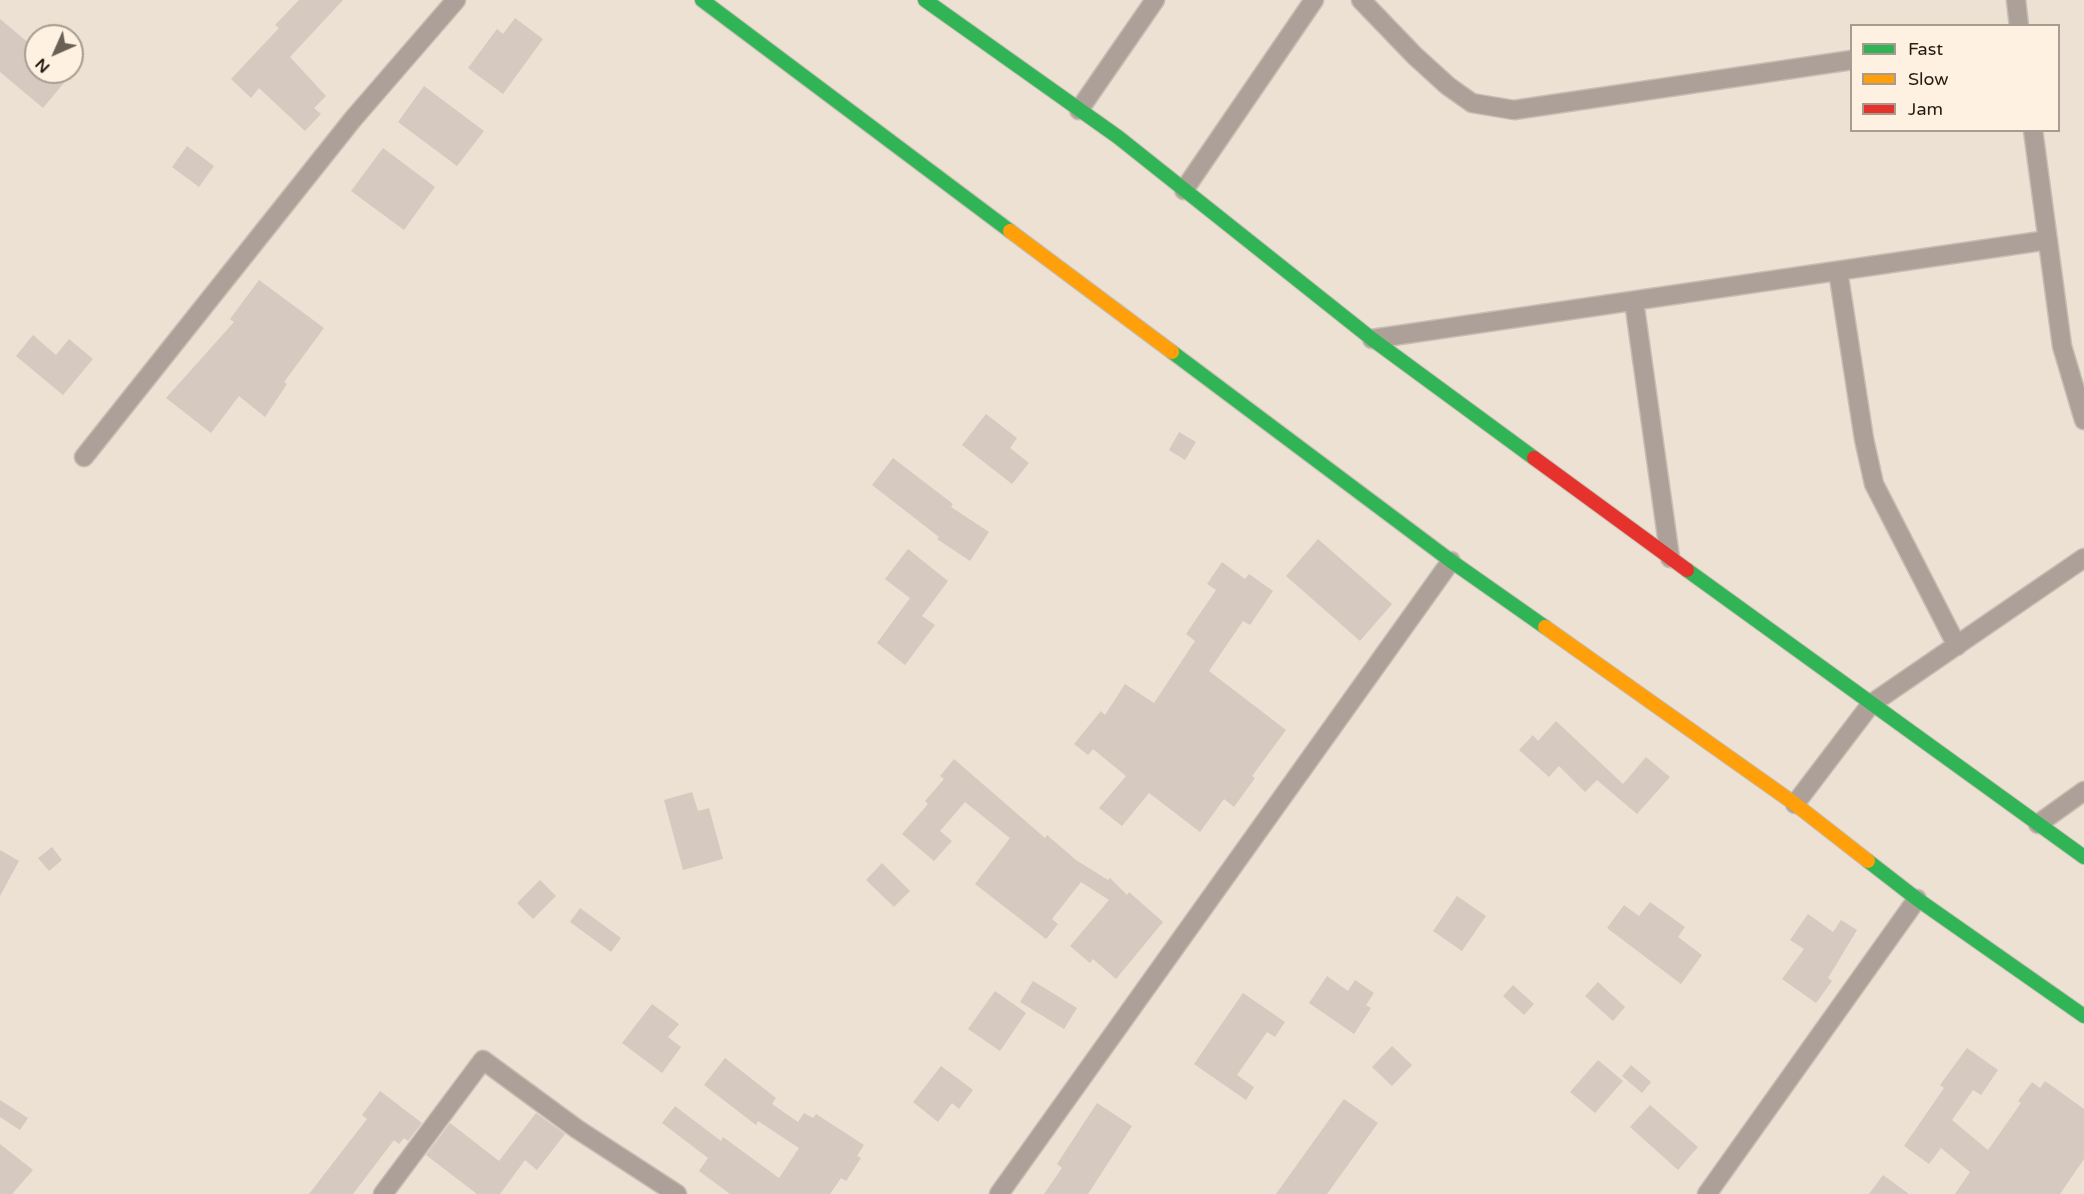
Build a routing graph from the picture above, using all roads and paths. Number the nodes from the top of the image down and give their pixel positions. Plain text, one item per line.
1 (456, 0) edge
2 (702, 0) edge
3 (925, 0) edge
4 (1155, 0) edge
5 (1314, 0) edge
6 (1361, 0) edge
7 (2016, 0) edge
8 (2019, 24) edge
9 (1850, 60) edge
10 (1079, 110) junction
11 (2033, 132) edge
12 (1184, 190) junction
13 (2048, 240) junction
14 (1838, 271) junction
15 (1634, 301) junction
16 (1372, 339) junction
17 (2084, 420) edge
18 (84, 457) dead end
19 (1670, 558) junction
20 (2084, 558) edge
21 (1451, 561) junction
22 (1956, 646) junction
23 (1871, 704) junction
24 (2084, 791) edge
25 (1795, 804) junction
26 (2038, 824) junction
27 (2084, 857) edge
28 (1917, 899) junction
29 (2084, 1016) edge
30 (382, 1194) edge
31 (677, 1194) edge
32 (999, 1194) edge
33 (1707, 1194) edge

1 - 18 street
2 - 21 street
3 - 10 street
4 - 10 street
5 - 12 street
6 - 9 street
7 - 8 street
10 - 12 street
11 - 13 street
12 - 16 street
13 - 14 street
13 - 17 street
14 - 15 street
14 - 22 street
15 - 16 street
15 - 19 street
16 - 19 street
19 - 23 street
20 - 22 street
21 - 25 street
21 - 32 street
22 - 23 street
23 - 25 street
23 - 26 street
24 - 26 street
25 - 28 street
26 - 27 street
28 - 29 street
28 - 33 street
30 - 31 street

